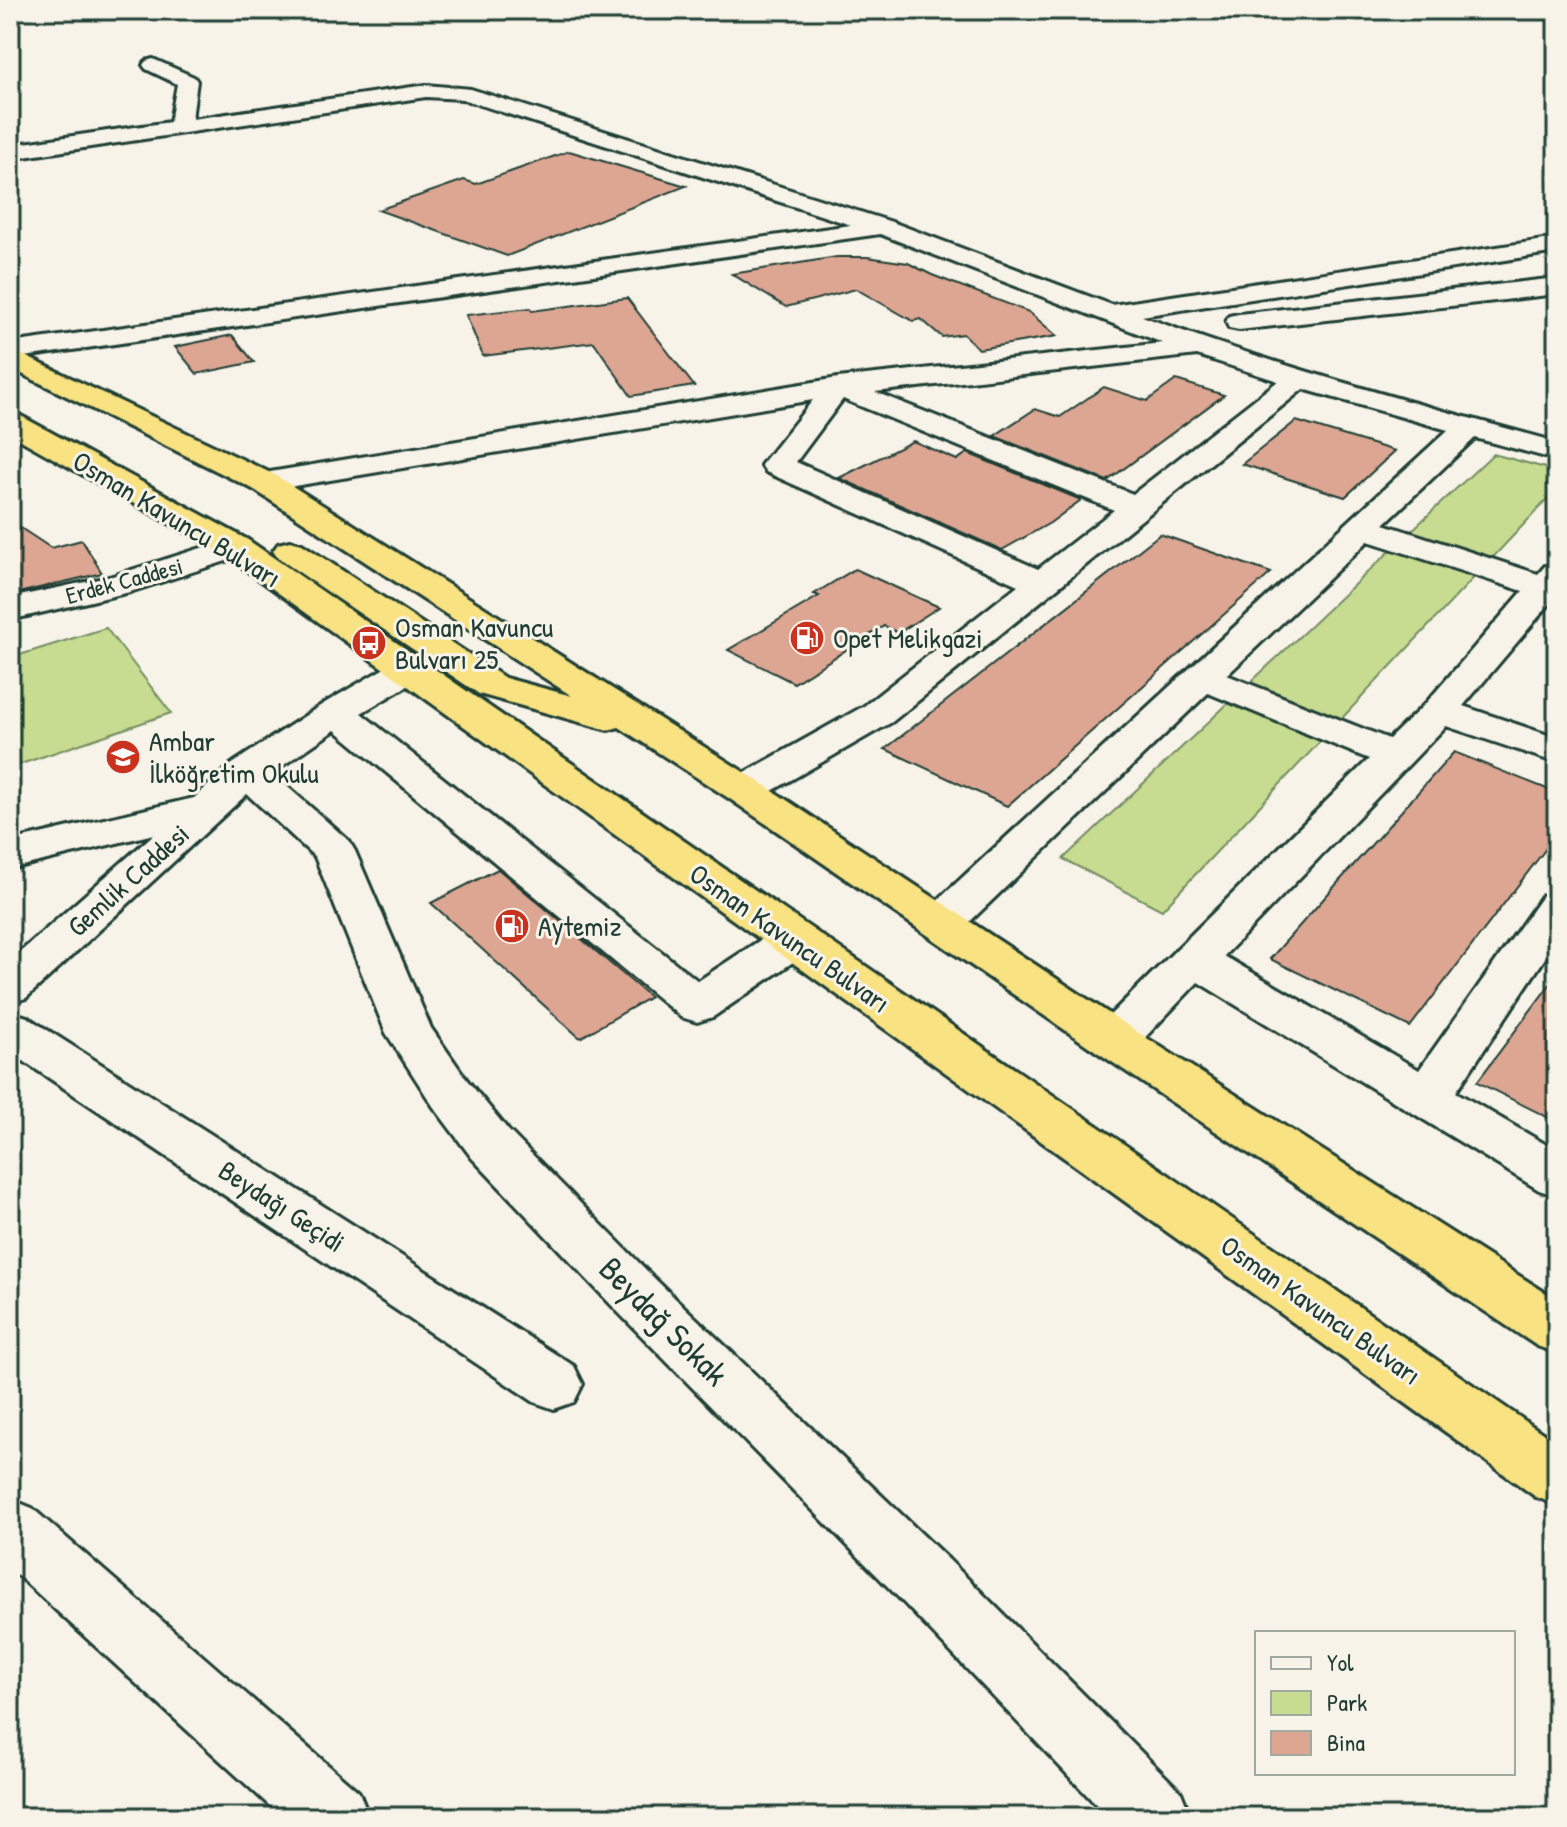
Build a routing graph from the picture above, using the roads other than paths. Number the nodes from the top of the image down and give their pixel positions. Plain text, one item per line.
1 (153, 65) dead end
2 (180, 126) junction
3 (10, 152) edge
4 (883, 227) junction
5 (1557, 245) edge
6 (1557, 286) edge
7 (1109, 313) junction
8 (1157, 331) junction
9 (1199, 347) junction
10 (10, 354) edge
11 (1299, 378) junction
12 (838, 387) junction
13 (10, 422) edge
14 (1469, 427) junction
15 (1557, 451) edge
16 (264, 482) junction
17 (1136, 507) junction
18 (1362, 528) junction
19 (236, 547) junction
20 (1551, 580) edge
21 (1041, 583) junction
22 (10, 609) edge
23 (408, 670) junction
24 (1203, 678) junction
25 (1439, 711) junction
26 (336, 712) junction
27 (652, 731) junction
28 (1557, 751) edge
29 (1395, 756) junction
30 (247, 772) junction
31 (744, 790) junction
32 (208, 807) junction
33 (10, 855) edge
34 (1557, 906) edge
35 (942, 922) junction
36 (793, 940) junction
37 (1194, 959) junction
38 (10, 987) edge
39 (10, 1029) edge
40 (1114, 1040) junction
41 (1427, 1097) junction
42 (1557, 1176) edge
43 (1557, 1329) edge
44 (554, 1384) dead end
45 (1557, 1477) edge
46 (10, 1528) edge
47 (334, 1817) edge
48 (1156, 1817) edge

1 - 2 street
2 - 3 street
2 - 4 street
4 - 7 street
4 - 10 street
5 - 7 street
6 - 8 street
7 - 8 street
8 - 9 street
9 - 11 street
9 - 12 street
10 - 16 highway
11 - 14 street
11 - 17 street
12 - 16 street
12 - 17 street
12 - 21 street
13 - 19 highway, Osman Kavuncu Bulvarı
14 - 15 street
14 - 18 street
16 - 27 highway
17 - 21 street
18 - 20 street
18 - 24 street
19 - 22 street, Erdek Caddesi
19 - 23 highway, Osman Kavuncu Bulvarı
19 - 27 highway
20 - 25 street
21 - 31 street
23 - 26 street, Gemlik Caddesi
23 - 36 highway, Osman Kavuncu Bulvarı
24 - 29 street
24 - 35 street
25 - 28 street
25 - 29 street
26 - 30 street, Gemlik Caddesi
26 - 36 street
27 - 31 highway
29 - 37 street
30 - 32 street, Gemlik Caddesi
30 - 48 street, Beydağ Sokak
31 - 35 highway
32 - 33 street
32 - 38 street, Gemlik Caddesi
34 - 41 street
35 - 40 highway
36 - 45 highway, Osman Kavuncu Bulvarı
37 - 40 street
37 - 41 street
39 - 44 street, Beydağı Geçidi
40 - 43 highway
41 - 42 street
46 - 47 street

